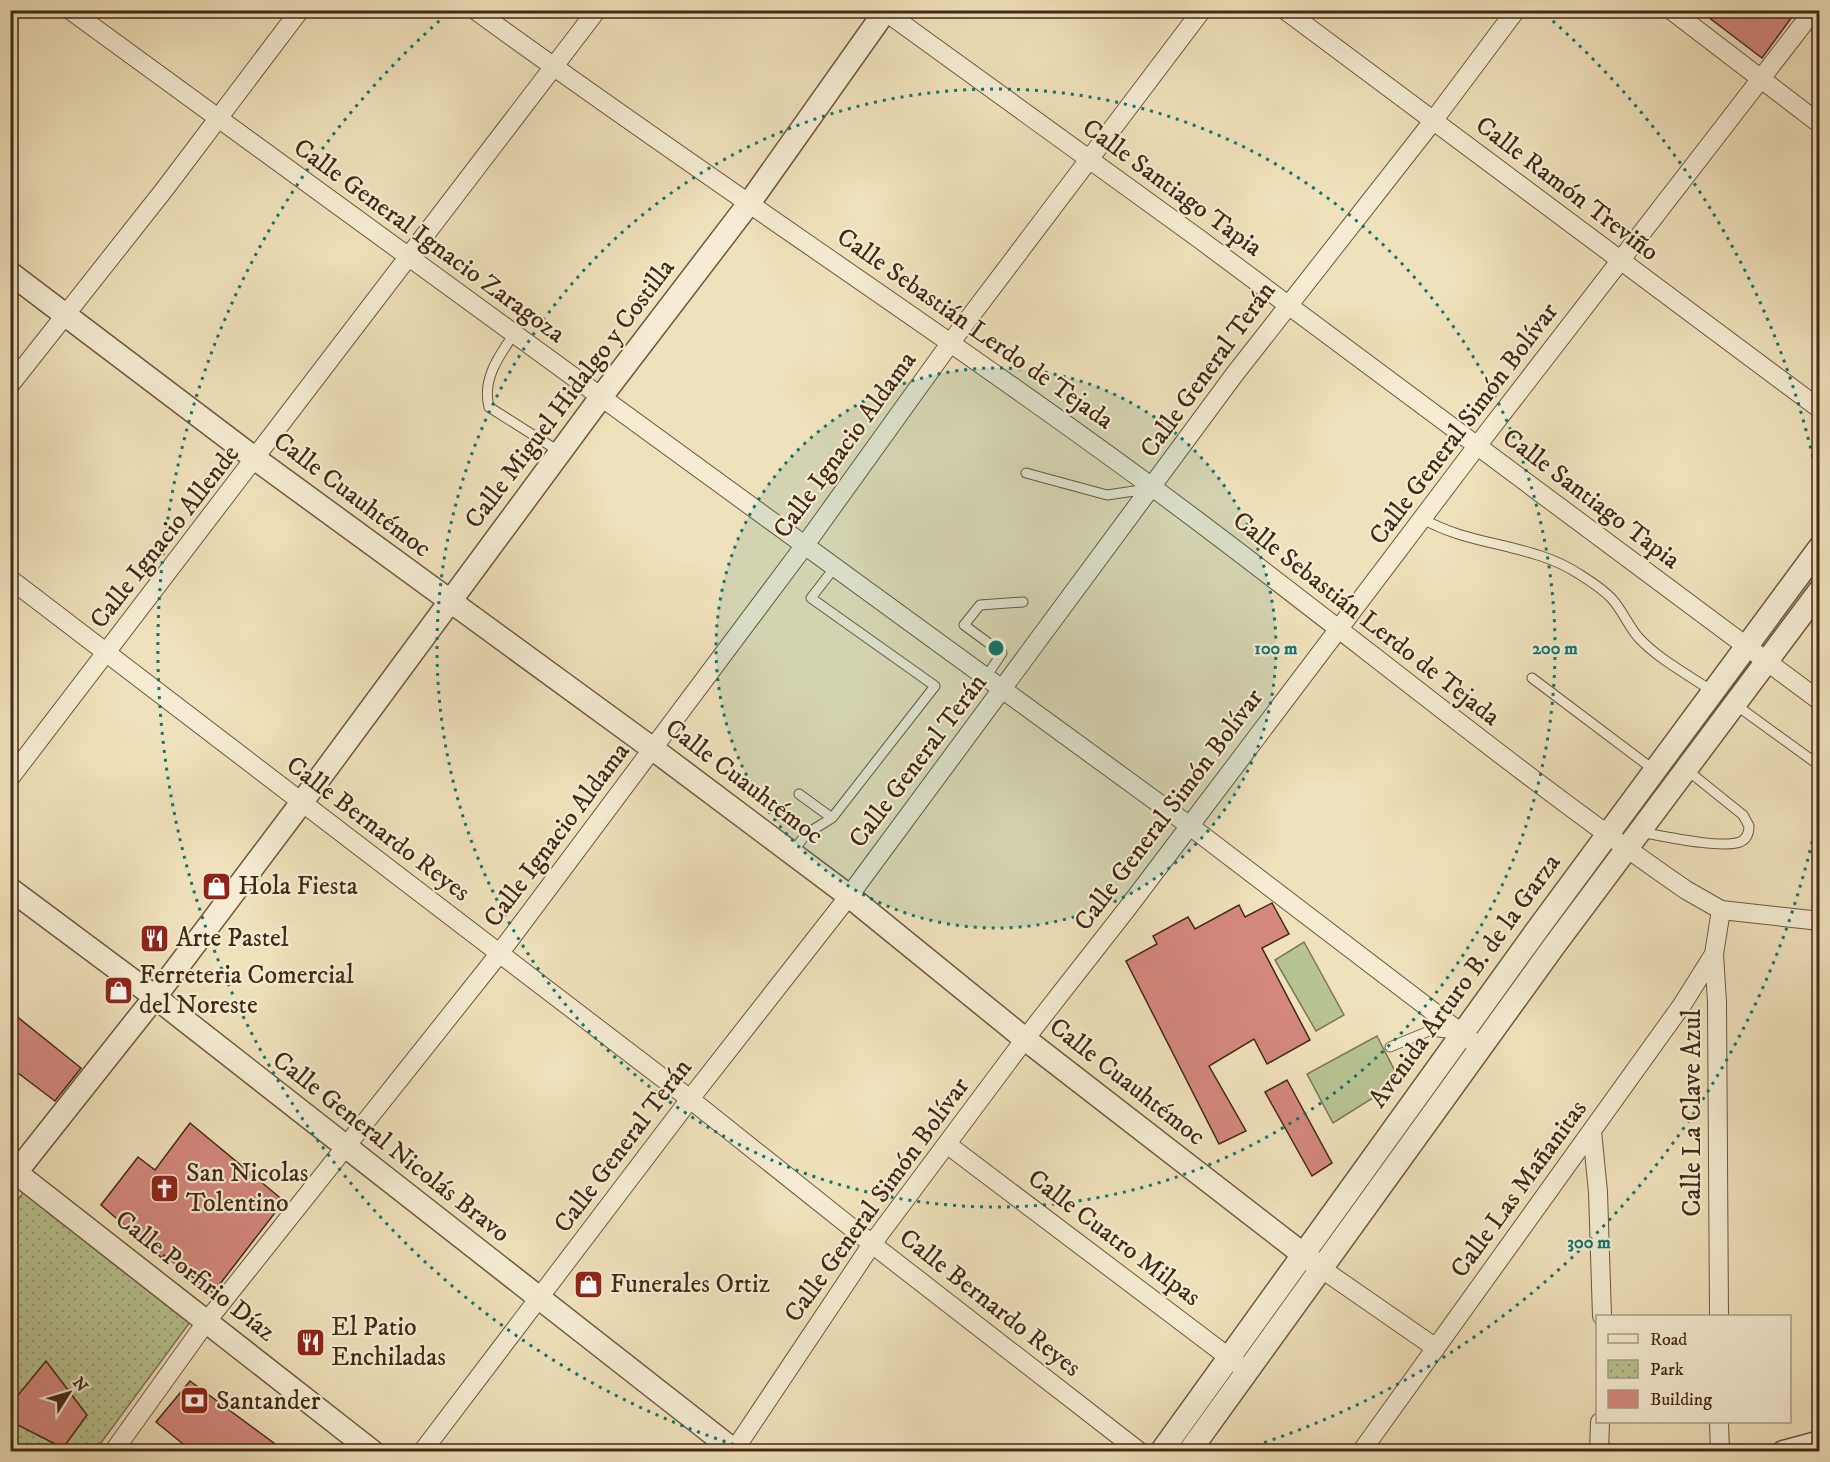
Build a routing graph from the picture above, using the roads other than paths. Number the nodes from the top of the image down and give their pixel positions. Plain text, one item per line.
1 (70, 10) edge
2 (300, 10) edge
3 (474, 10) edge
4 (597, 10) edge
5 (1202, 10) edge
6 (1285, 10) edge
7 (1516, 10) edge
8 (1671, 10) edge
9 (1814, 10) edge
10 (885, 11) edge
11 (554, 68) junction
12 (1761, 79) junction
13 (217, 118) junction
14 (1433, 121) junction
15 (1820, 124) edge
16 (1089, 159) junction
17 (750, 202) junction
18 (410, 259) junction
19 (1621, 261) junction
20 (10, 273) edge
21 (1287, 305) junction
22 (66, 315) junction
23 (514, 334) junction
24 (951, 342) junction
25 (10, 385) edge
26 (601, 397) junction
27 (1820, 409) edge
28 (1477, 446) junction
29 (560, 452) junction
30 (257, 460) junction
31 (1026, 473) dead end
32 (1153, 488) junction
33 (1423, 519) junction
34 (805, 545) junction
35 (1820, 547) edge
36 (835, 567) junction
37 (10, 579) edge
38 (1820, 590) edge
39 (1023, 602) dead end
40 (449, 603) junction
41 (1340, 628) junction
42 (1746, 646) junction
43 (107, 655) junction
44 (1765, 661) junction
45 (986, 677) junction
46 (1532, 678) dead end
47 (1003, 689) junction
48 (1713, 692) junction
49 (1820, 701) edge
50 (1734, 704) junction
51 (653, 749) junction
52 (1820, 766) edge
53 (1684, 769) junction
54 (1654, 770) junction
55 (10, 778) edge
56 (799, 794) dead end
57 (302, 802) junction
58 (832, 818) junction
59 (1190, 826) junction
60 (1608, 833) junction
61 (1632, 839) junction
62 (792, 853) junction
63 (10, 889) edge
64 (849, 896) junction
65 (1721, 910) junction
66 (1820, 921) edge
67 (499, 954) junction
68 (1714, 954) junction
69 (155, 997) junction
70 (1461, 1034) junction
71 (1025, 1039) junction
72 (1390, 1047) dead end
73 (1480, 1048) junction
74 (690, 1099) junction
75 (1592, 1131) junction
76 (948, 1145) junction
77 (346, 1147) junction
78 (12, 1173) edge
79 (872, 1244) junction
80 (1304, 1255) junction
81 (1322, 1269) junction
82 (540, 1300) junction
83 (1602, 1315) edge
84 (1719, 1315) edge
85 (207, 1322) junction
86 (1436, 1348) junction
87 (1229, 1358) junction
88 (1249, 1372) junction
89 (1600, 1423) edge
90 (1719, 1423) edge
91 (1820, 1442) edge
92 (734, 1451) edge
93 (113, 1452) edge
94 (373, 1452) edge
95 (422, 1452) edge
96 (1140, 1452) edge
97 (1161, 1452) edge
98 (1190, 1452) edge
99 (1362, 1452) edge
100 (1599, 1452) edge
101 (1720, 1452) edge
102 (1782, 1452) edge

1 - 13 street, Calle General Ignacio Zaragoza
2 - 13 street
3 - 11 street, Calle Sebastián Lerdo de Tejada
4 - 11 street, Calle Ignacio Allende
5 - 16 street, Calle Ignacio Aldama
6 - 14 street, Calle Ramón Treviño
7 - 14 street, Calle General Terán
8 - 12 street
9 - 12 street, Calle General Simón Bolívar
10 - 16 street, Calle Santiago Tapia
10 - 17 street, Calle Miguel Hidalgo y Costilla
11 - 17 street, Calle Sebastián Lerdo de Tejada
11 - 18 street, Calle Ignacio Allende
12 - 15 street
12 - 19 street, Calle General Simón Bolívar
13 - 18 street, Calle General Ignacio Zaragoza
13 - 22 street
14 - 19 street, Calle Ramón Treviño
14 - 21 street, Calle General Terán
16 - 21 street, Calle Santiago Tapia
16 - 24 street, Calle Ignacio Aldama
17 - 24 street, Calle Sebastián Lerdo de Tejada
17 - 26 street, Calle Miguel Hidalgo y Costilla
18 - 23 street, Calle General Ignacio Zaragoza
18 - 30 street, Calle Ignacio Allende
19 - 27 street, Calle Ramón Treviño
19 - 28 street, Calle General Simón Bolívar
20 - 22 street, Calle Cuauhtémoc
21 - 28 street, Calle Santiago Tapia
21 - 32 street, Calle General Terán
22 - 25 street
22 - 30 street, Calle Cuauhtémoc
23 - 26 street, Calle General Ignacio Zaragoza
23 - 29 lane
24 - 32 street, Calle Sebastián Lerdo de Tejada
24 - 34 street, Calle Ignacio Aldama
26 - 29 street, Calle Miguel Hidalgo y Costilla
26 - 34 street, Calle General Ignacio Zaragoza
28 - 33 street, Calle General Simón Bolívar
28 - 42 street, Calle Santiago Tapia
29 - 40 street, Calle Miguel Hidalgo y Costilla
30 - 40 street, Calle Cuauhtémoc
30 - 43 street, Calle Ignacio Allende
31 - 32 lane
32 - 41 street, Calle Sebastián Lerdo de Tejada
32 - 47 street, Calle General Terán
33 - 41 street, Calle General Simón Bolívar
33 - 48 lane
34 - 36 street, Calle General Ignacio Zaragoza
34 - 51 street, Calle Ignacio Aldama
35 - 42 street, Avenida Arturo B. de la Garza
36 - 45 street, Calle General Ignacio Zaragoza
36 - 58 lane
37 - 43 street, Calle Bernardo Reyes
38 - 44 street, Avenida Arturo B. de la Garza
39 - 45 lane
40 - 51 street, Calle Cuauhtémoc
40 - 57 street, Calle Miguel Hidalgo y Costilla
41 - 59 street, Calle General Simón Bolívar
41 - 60 street, Calle Sebastián Lerdo de Tejada
42 - 44 street, Calle Santiago Tapia
42 - 48 street, Avenida Arturo B. de la Garza
43 - 55 street, Calle Ignacio Allende
43 - 57 street, Calle Bernardo Reyes
44 - 49 street, Calle Santiago Tapia
44 - 50 street, Avenida Arturo B. de la Garza
45 - 47 street, Calle General Ignacio Zaragoza
46 - 54 lane
47 - 59 street, Calle General Ignacio Zaragoza
47 - 64 street, Calle General Terán
48 - 54 street, Avenida Arturo B. de la Garza
50 - 52 lane
50 - 53 street, Avenida Arturo B. de la Garza
51 - 62 street, Calle Cuauhtémoc
51 - 67 street, Calle Ignacio Aldama
53 - 61 street, Avenida Arturo B. de la Garza
53 - 61 lane
54 - 60 street, Avenida Arturo B. de la Garza
56 - 58 lane
57 - 67 street, Calle Bernardo Reyes
57 - 69 street, Calle Miguel Hidalgo y Costilla
58 - 62 lane
59 - 70 street, Calle General Ignacio Zaragoza
59 - 71 street, Calle General Simón Bolívar
60 - 61 street, Calle Sebastián Lerdo de Tejada
60 - 70 street, Avenida Arturo B. de la Garza
61 - 65 street, Calle Sebastián Lerdo de Tejada
61 - 73 street, Avenida Arturo B. de la Garza
62 - 64 street, Calle Cuauhtémoc
63 - 69 street, Calle General Nicolás Bravo
64 - 71 street, Calle Cuauhtémoc
64 - 74 street, Calle General Terán
65 - 66 street
65 - 68 street, Calle La Clave Azul
67 - 74 street, Calle Bernardo Reyes
67 - 77 street, Calle Ignacio Aldama
68 - 75 street, Calle Las Mañanitas
68 - 84 street, Calle La Clave Azul
69 - 77 street, Calle General Nicolás Bravo
69 - 78 street, Calle Miguel Hidalgo y Costilla
70 - 72 lane
70 - 73 street, Calle General Ignacio Zaragoza
70 - 80 street, Avenida Arturo B. de la Garza
71 - 76 street, Calle General Simón Bolívar
71 - 80 street, Calle Cuauhtémoc
73 - 81 street, Avenida Arturo B. de la Garza
74 - 79 street, Calle Bernardo Reyes
74 - 82 street, Calle General Terán
75 - 83 street
75 - 86 street, Calle Las Mañanitas
76 - 79 street, Calle General Simón Bolívar
76 - 87 street, Calle Cuatro Milpas
77 - 82 street, Calle General Nicolás Bravo
77 - 85 street, Calle Ignacio Aldama
78 - 85 street, Calle Porfirio Díaz
79 - 92 street, Calle General Simón Bolívar
79 - 96 street, Calle Bernardo Reyes
80 - 81 street, Calle Cuauhtémoc
80 - 87 street, Avenida Arturo B. de la Garza
81 - 86 street, Calle Cuauhtémoc
81 - 88 street, Avenida Arturo B. de la Garza
82 - 92 street, Calle General Nicolás Bravo
82 - 95 street, Calle General Terán
85 - 93 street, Calle Ignacio Aldama
85 - 94 street, Calle Porfirio Díaz
86 - 99 street, Calle Las Mañanitas
87 - 88 street, Calle Cuatro Milpas
87 - 97 street, Avenida Arturo B. de la Garza
88 - 98 street, Avenida Arturo B. de la Garza
89 - 100 street
90 - 101 street
91 - 102 street

